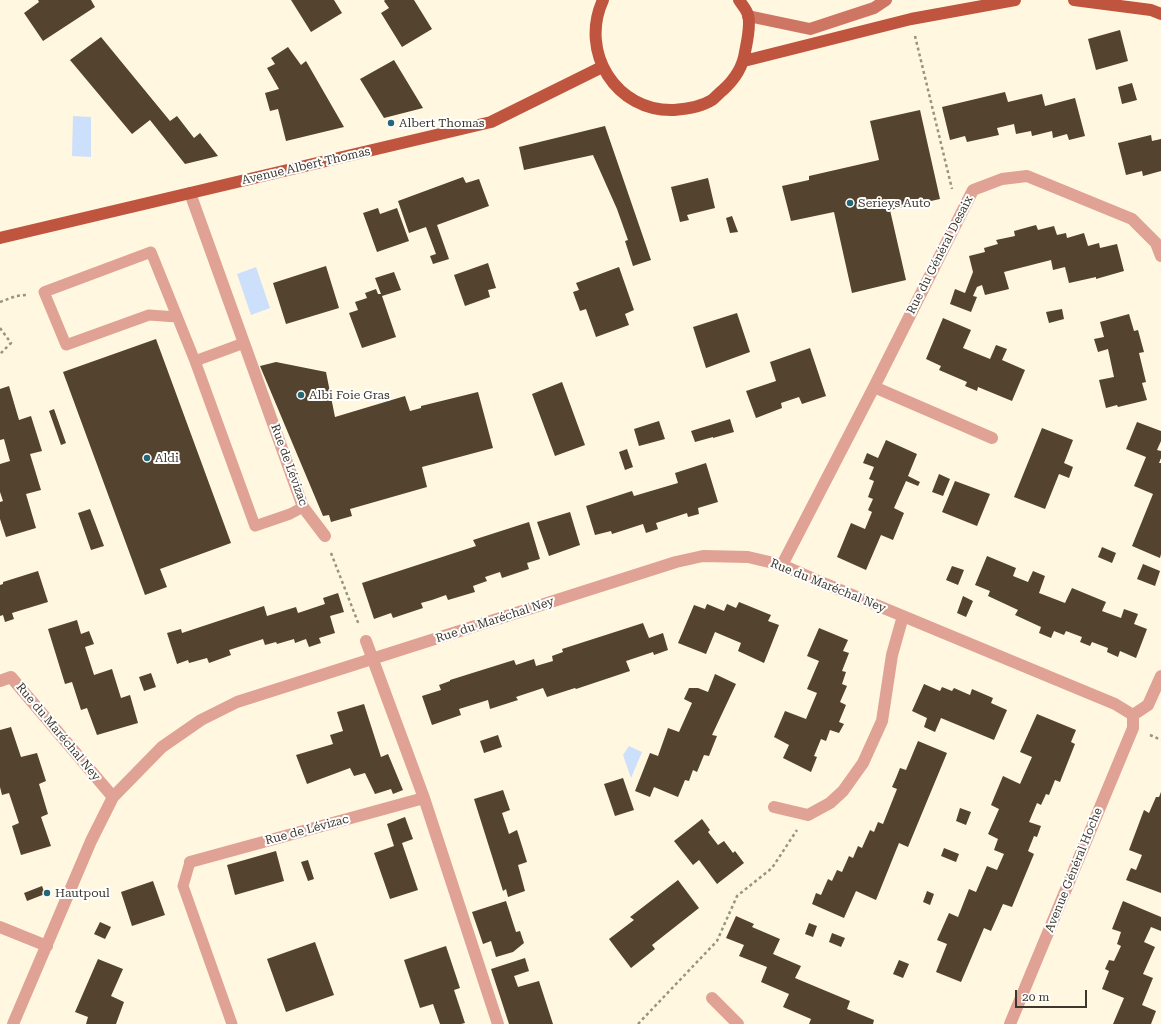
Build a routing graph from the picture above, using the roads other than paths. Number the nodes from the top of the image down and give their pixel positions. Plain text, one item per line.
1 (603, 0) edge
2 (739, 0) edge
3 (886, 0) edge
4 (1015, 0) edge
5 (1074, 0) edge
6 (1161, 14) edge
7 (748, 16) junction
8 (744, 62) junction
9 (602, 67) junction
10 (190, 193) junction
11 (0, 238) edge
12 (1161, 256) edge
13 (177, 316) junction
14 (244, 343) junction
15 (195, 361) junction
16 (874, 387) junction
17 (992, 438) dead end
18 (303, 507) junction
19 (325, 536) road end
20 (782, 565) junction
21 (903, 616) junction
22 (366, 641) road end
23 (372, 659) junction
24 (1161, 676) edge
25 (0, 681) edge
26 (1133, 715) junction
27 (113, 797) junction
28 (424, 798) junction
29 (774, 807) dead end
30 (190, 862) joint
31 (0, 927) edge
32 (47, 946) junction
33 (712, 998) dead end
34 (13, 1024) edge
35 (232, 1024) edge
36 (498, 1024) edge
37 (738, 1024) edge
38 (1010, 1024) edge

1 - 9 main road
2 - 7 main road
3 - 7 street
4 - 8 main road
5 - 6 main road
7 - 8 main road
8 - 9 main road
9 - 10 main road, Avenue Albert Thomas
10 - 11 main road, Avenue Albert Thomas
10 - 14 street, Rue de Lévizac
12 - 16 street, Rue du Général Desaix
13 - 13 lane
13 - 15 lane
14 - 15 lane
14 - 18 street, Rue de Lévizac
15 - 18 lane
16 - 17 street
16 - 20 street, Rue du Général Desaix
18 - 19 street, Rue de Lévizac
20 - 21 street, Rue du Maréchal Ney
20 - 23 street, Rue du Maréchal Ney
21 - 26 street, Rue du Maréchal Ney
21 - 29 street
22 - 23 street
23 - 27 street, Rue du Maréchal Ney
23 - 28 street
24 - 26 street
25 - 27 street, Rue du Maréchal Ney
26 - 38 street, Avenue Général Hoche
27 - 32 street, Rue du Maréchal Ney
28 - 30 street, Rue de Lévizac
28 - 36 street
30 - 35 lane
31 - 32 street
32 - 34 street, Rue du Maréchal Ney
33 - 37 street

